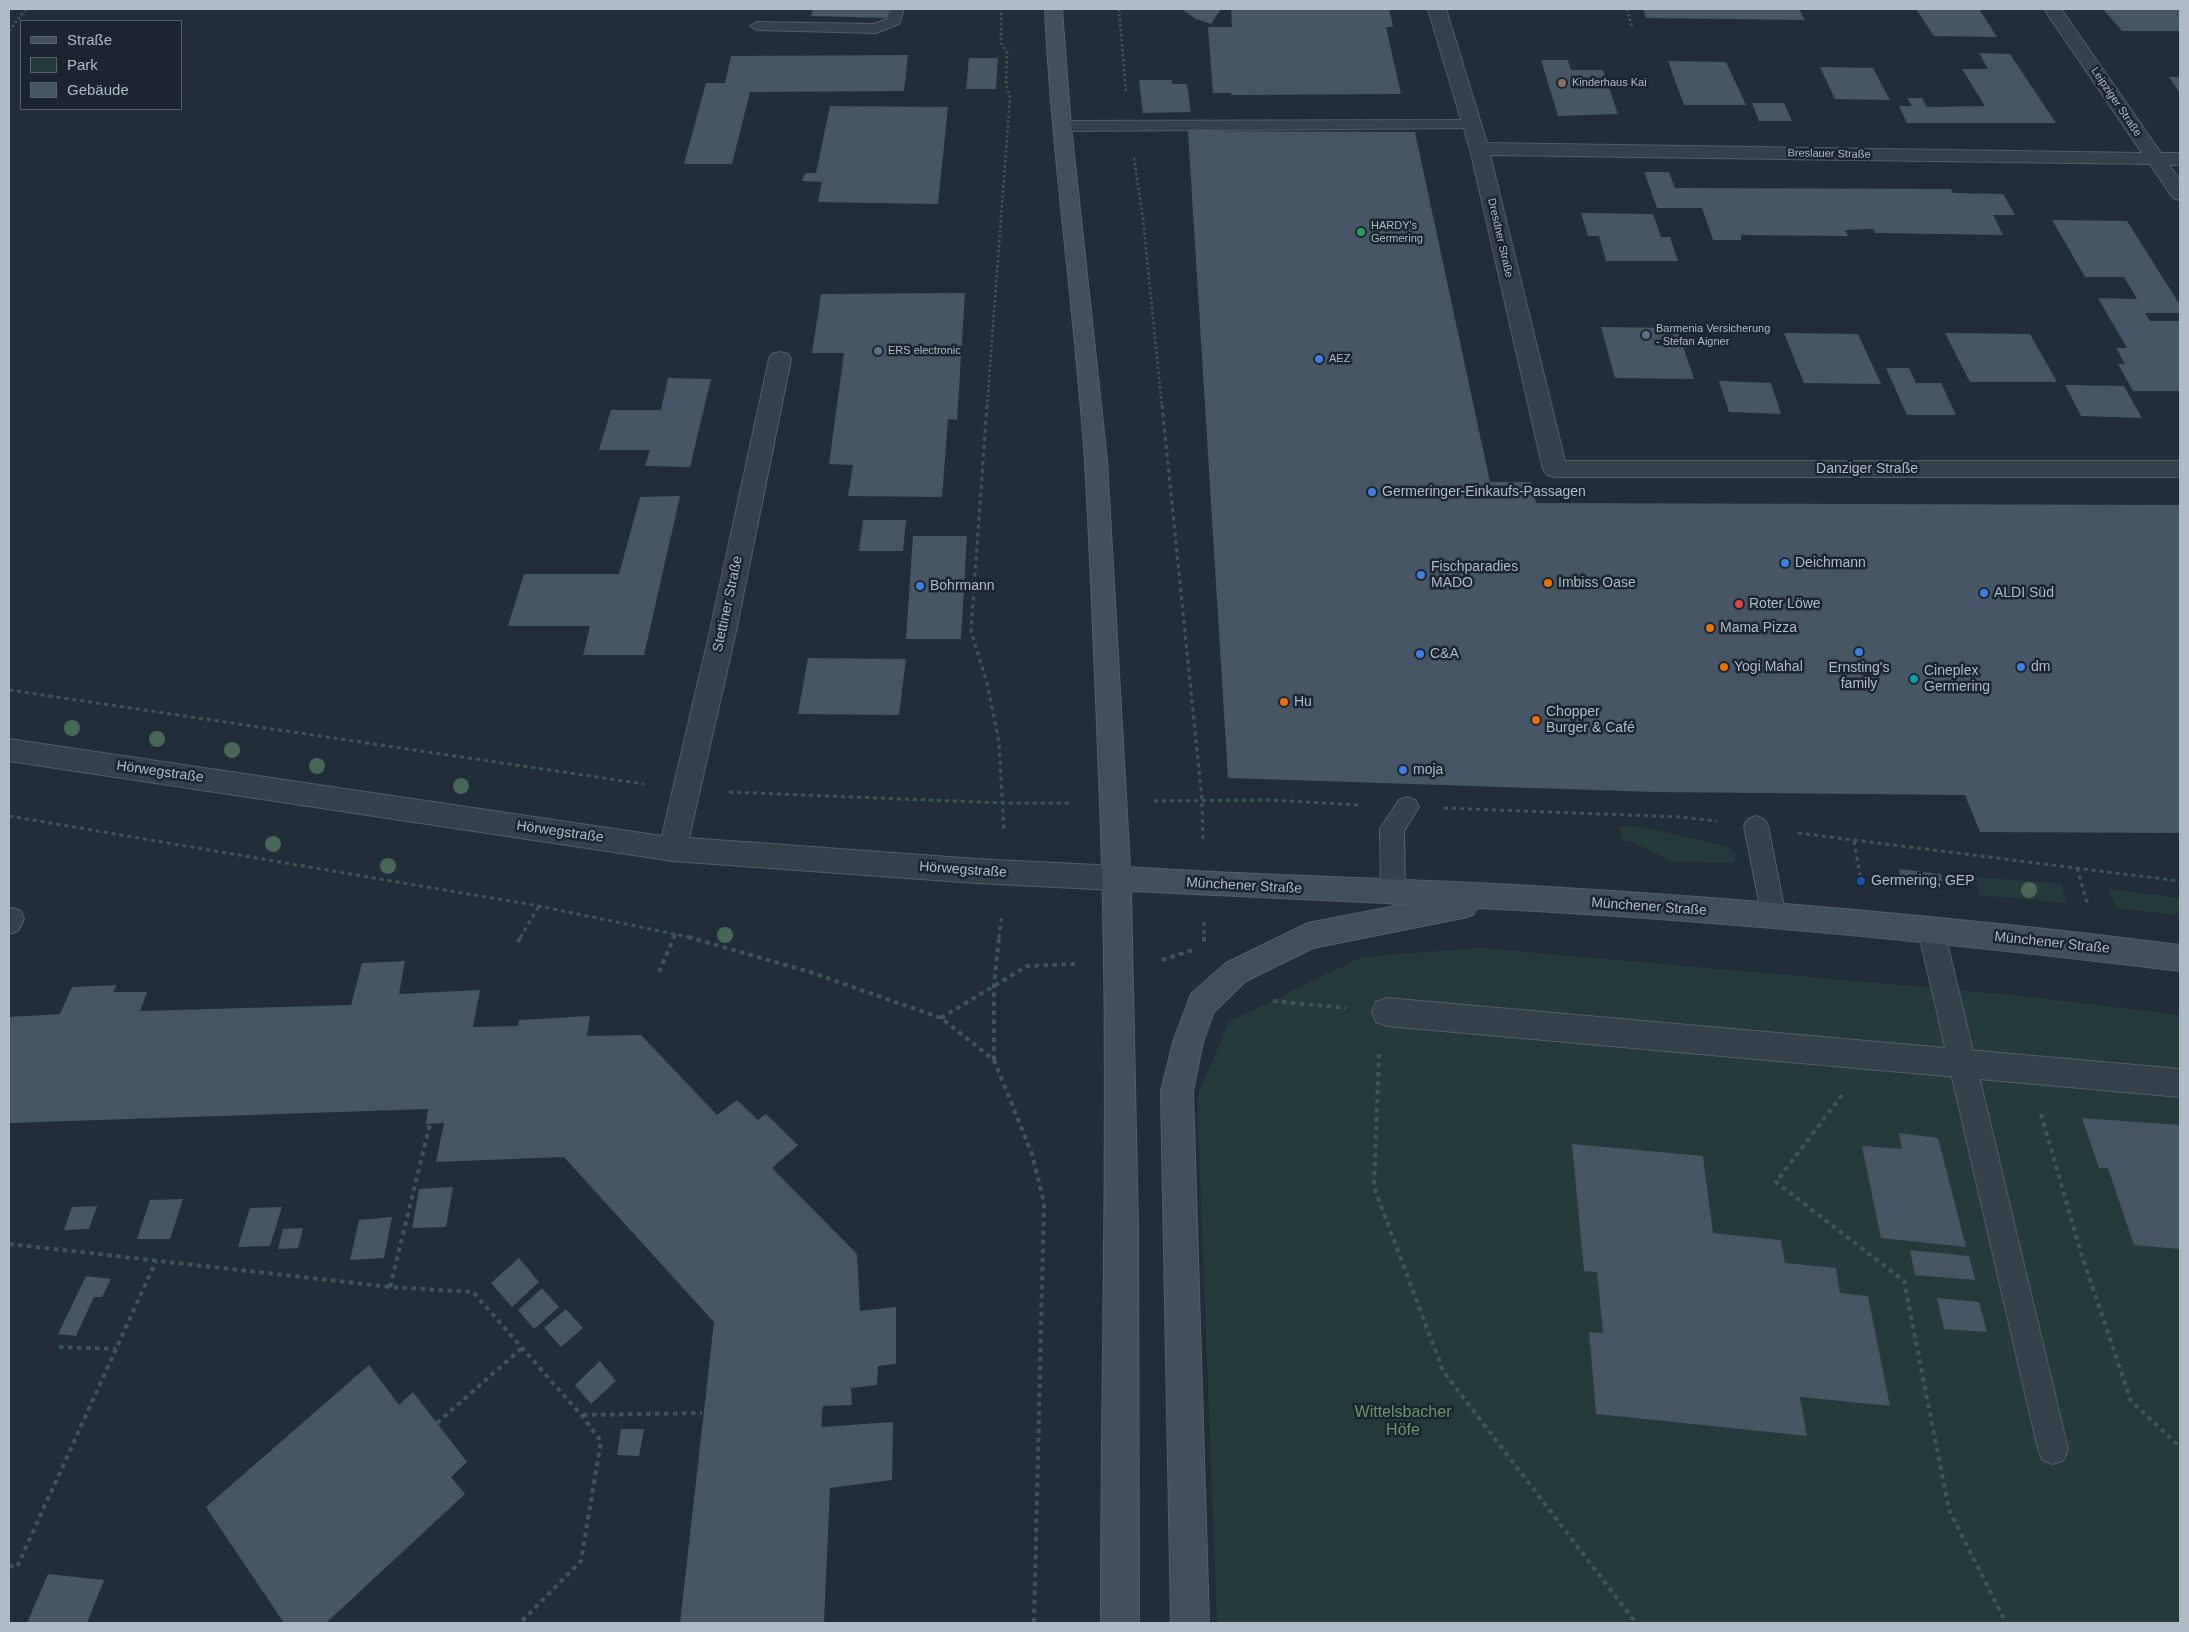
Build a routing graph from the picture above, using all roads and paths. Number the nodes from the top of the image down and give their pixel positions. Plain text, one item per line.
1 (26, 9) edge
2 (897, 9) edge
3 (1001, 9) edge
4 (1053, 9) edge
5 (1119, 9) edge
6 (1437, 9) edge
7 (1627, 9) edge
8 (2053, 9) edge
9 (758, 26) dead end
10 (1632, 27) dead end
11 (9, 31) edge
12 (1129, 125) junction
13 (1062, 126) junction
14 (1471, 126) junction
15 (1479, 149) junction
16 (2154, 158) junction
17 (2180, 159) edge
18 (2180, 194) edge
19 (780, 359) dead end
20 (1554, 469) joint
21 (2180, 469) edge
22 (9, 690) edge
23 (9, 750) edge
24 (685, 790) junction
25 (1407, 807) junction
26 (9, 816) edge
27 (1756, 826) junction
28 (1854, 841) junction
29 (673, 849) junction
30 (1116, 878) junction
31 (2180, 881) edge
32 (1862, 882) dead end
33 (1393, 893) junction
34 (1511, 897) junction
35 (539, 906) junction
36 (1774, 917) junction
37 (1931, 930) junction
38 (676, 933) junction
39 (518, 942) dead end
40 (2180, 958) edge
41 (659, 972) dead end
42 (1387, 1012) joint
43 (941, 1018) junction
44 (1869, 1055) junction
45 (994, 1060) junction
46 (1962, 1061) junction
47 (2028, 1068) junction
48 (2180, 1084) edge
49 (430, 1124) dead end
50 (9, 1244) edge
51 (156, 1261) junction
52 (390, 1287) junction
53 (58, 1346) dead end
54 (524, 1347) junction
55 (116, 1349) junction
56 (702, 1412) dead end
57 (582, 1416) junction
58 (437, 1422) dead end
59 (2180, 1447) edge
60 (2053, 1449) dead end
61 (9, 1566) edge
62 (520, 1623) edge
63 (1034, 1623) edge
64 (1120, 1623) edge
65 (1190, 1623) edge
66 (1636, 1623) edge
67 (2006, 1623) edge

1 - 11 path
2 - 9 lane
3 - 24 path
4 - 13 main road
5 - 12 path
6 - 14 street, Dresdner Straße
7 - 10 path
8 - 16 street, Leipziger Straße
12 - 13 lane
12 - 14 lane
12 - 25 path
13 - 30 main road
14 - 15 street, Dresdner Straße
15 - 16 street, Breslauer Straße
15 - 20 street, Dresdner Straße
16 - 17 street, Breslauer Straße
16 - 18 street, Leipziger Straße
19 - 24 street, Stettiner Straße
20 - 21 street, Danziger Straße
22 - 24 path
23 - 29 street, Hörwegstraße
24 - 29 street, Stettiner Straße
25 - 27 path
25 - 33 lane
26 - 35 path
27 - 28 path
27 - 36 lane
28 - 31 path
28 - 32 path
29 - 30 street, Hörwegstraße
30 - 33 main road, Münchener Straße
30 - 64 main road
33 - 34 main road, Münchener Straße
34 - 36 main road, Münchener Straße
34 - 65 main road
35 - 38 path
35 - 39 path
36 - 37 main road, Münchener Straße
37 - 40 main road, Münchener Straße
37 - 46 lane
38 - 41 path
38 - 43 path
42 - 44 street
42 - 66 path
43 - 45 path
43 - 45 path
44 - 46 street
44 - 67 path
45 - 63 path
46 - 47 street
46 - 60 lane
47 - 48 street
47 - 59 path
49 - 52 path
50 - 51 path
51 - 52 path
51 - 55 path
52 - 54 path
53 - 55 path
54 - 57 path
54 - 58 path
55 - 61 path
56 - 57 path
57 - 62 path

